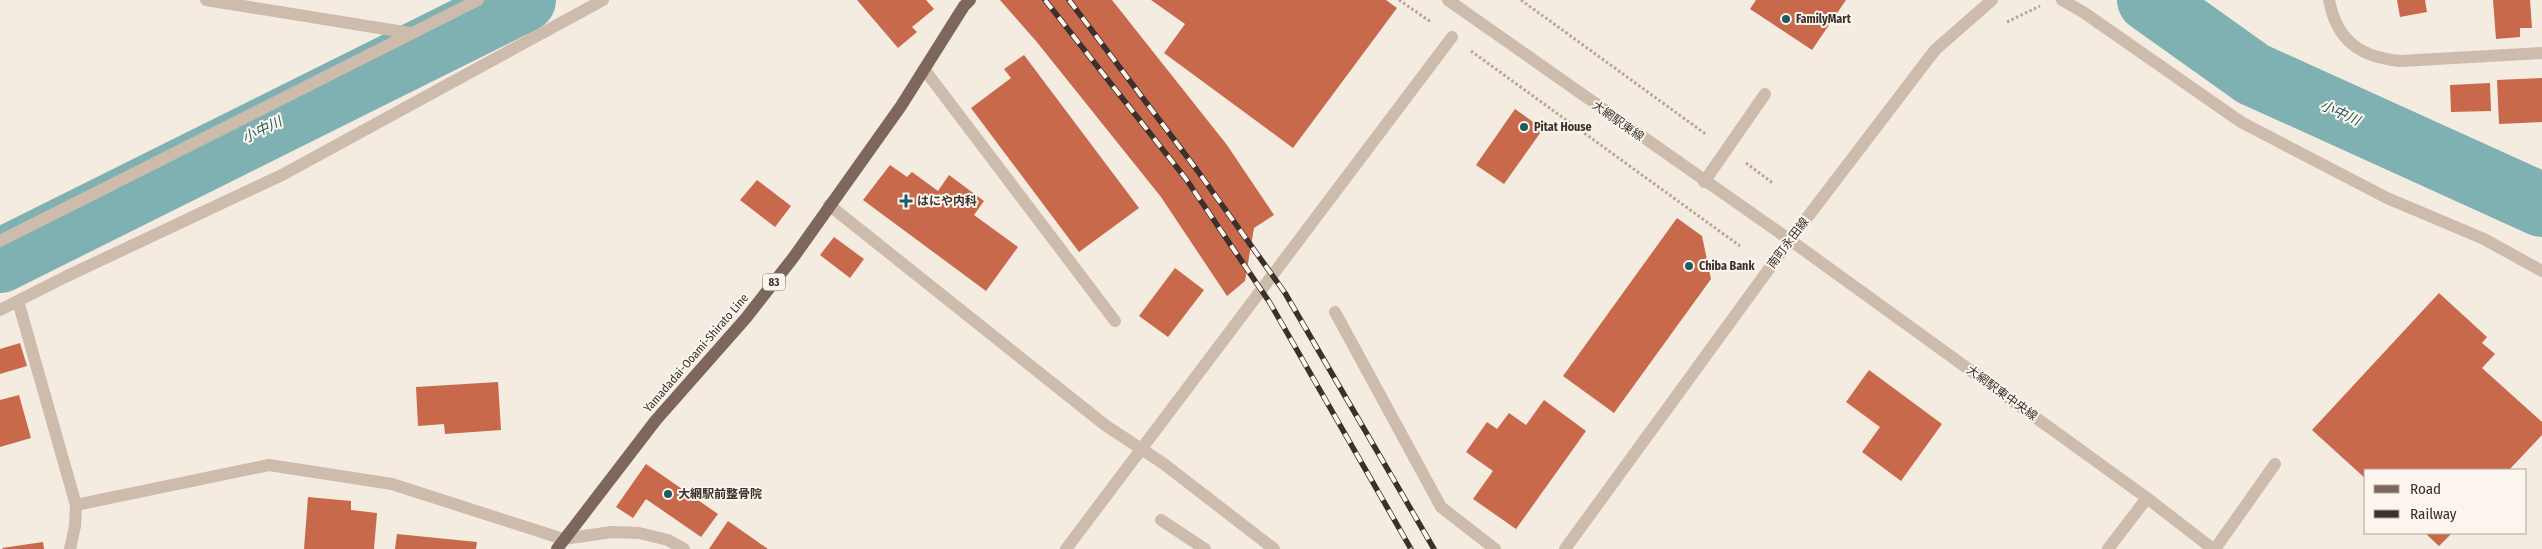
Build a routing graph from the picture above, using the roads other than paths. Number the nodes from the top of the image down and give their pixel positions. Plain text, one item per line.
1 (206, 0) edge
2 (478, 0) edge
3 (603, 0) edge
4 (1448, 0) edge
5 (1992, 0) edge
6 (2062, 0) edge
7 (2329, 0) edge
8 (964, 2) edge
9 (410, 33) junction
10 (1452, 37) road end
11 (2542, 53) edge
12 (924, 69) junction
13 (1766, 94) dead end
14 (1704, 182) junction
15 (829, 204) junction
16 (1790, 240) junction
17 (0, 241) edge
18 (2542, 271) edge
19 (18, 301) junction
20 (0, 310) edge
21 (1335, 312) dead end
22 (1115, 321) dead end
23 (1140, 449) junction
24 (2275, 464) dead end
25 (2147, 498) junction
26 (76, 505) junction
27 (1161, 520) dead end
28 (560, 544) edge
29 (1259, 545) edge
30 (70, 549) edge
31 (684, 549) edge
32 (1066, 549) edge
33 (1205, 549) edge
34 (1274, 549) edge
35 (1495, 549) edge
36 (1565, 549) edge
37 (2108, 549) edge
38 (2214, 549) edge

1 - 9 street
2 - 9 street
3 - 19 street
4 - 14 street, 大網駅東線
5 - 16 street, 南町永田線
6 - 18 street
7 - 11 street
8 - 12 main road, Yamadadai-Ooami-Shirato Line / 83
9 - 17 street
10 - 23 street
12 - 15 main road, Yamadadai-Ooami-Shirato Line / 83
12 - 22 street
13 - 14 street
14 - 16 street, 大網駅東線
15 - 23 street
15 - 28 main road, Yamadadai-Ooami-Shirato Line / 83
16 - 25 street, 大網駅東中央線
16 - 36 street, 南町永田線
19 - 20 street
19 - 26 street
21 - 35 street
23 - 29 street
23 - 32 street
24 - 38 street
25 - 37 street
25 - 38 street, 大網駅東中央線
26 - 28 street
26 - 30 street
27 - 33 street
28 - 31 street
29 - 34 street

